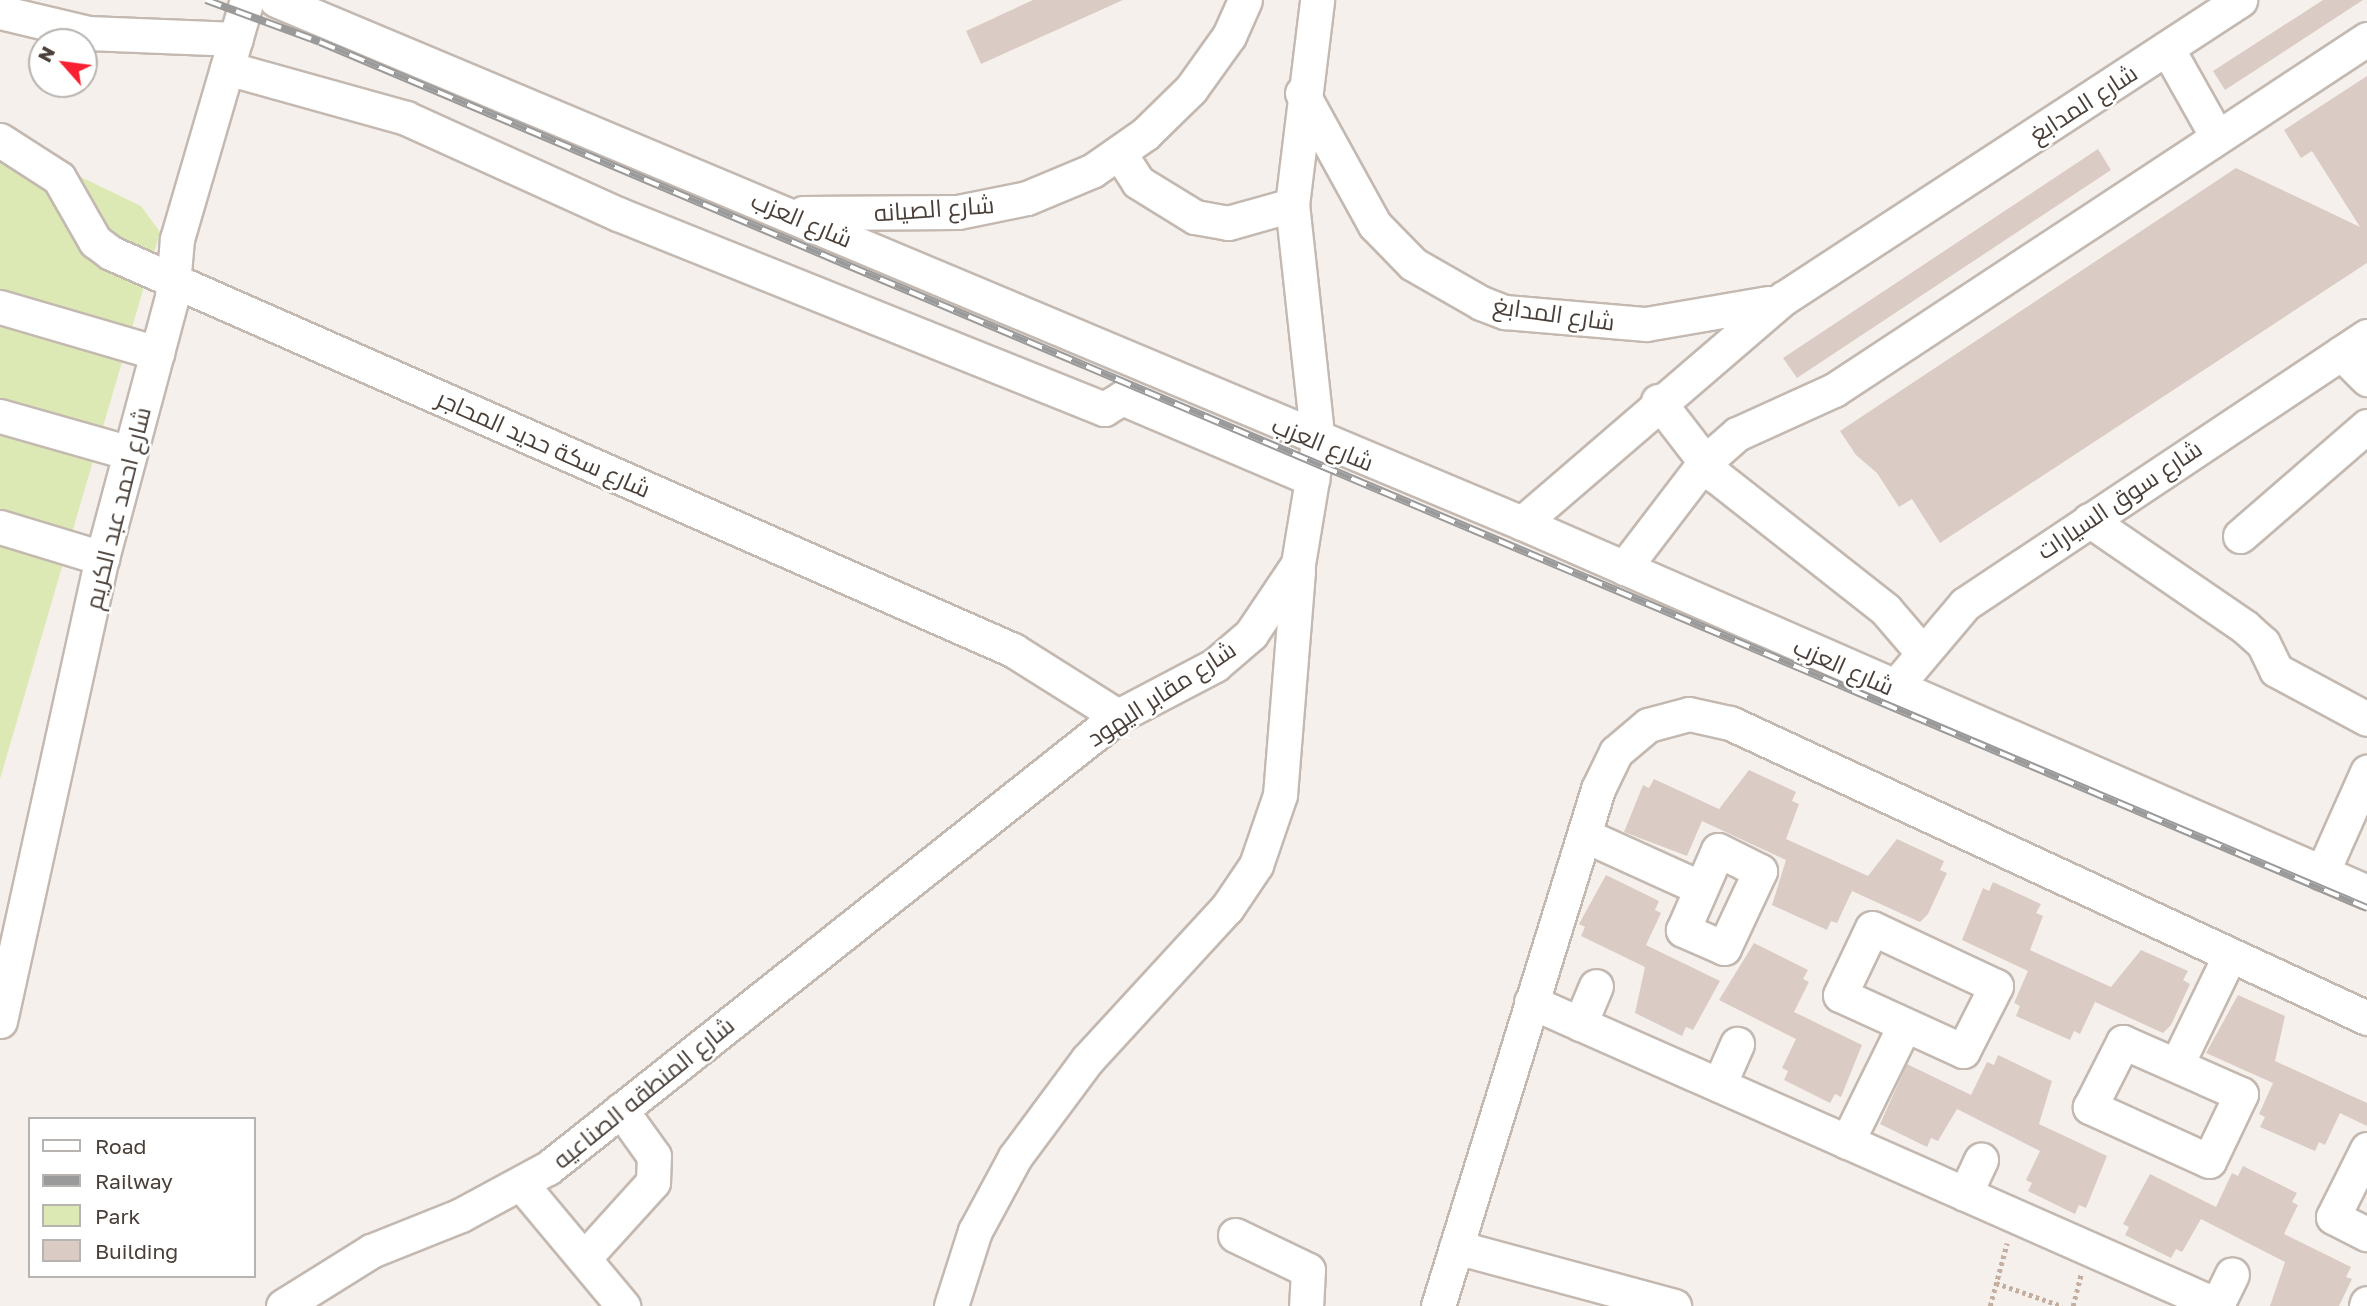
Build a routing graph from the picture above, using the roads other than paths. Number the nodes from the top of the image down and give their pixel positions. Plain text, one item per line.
1 (247, 0) edge
2 (276, 0) edge
3 (1245, 0) edge
4 (1317, 0) edge
5 (2241, 0) edge
6 (0, 12) edge
7 (2367, 39) edge
8 (2167, 48) junction
9 (231, 53) junction
10 (1301, 92) junction
11 (2216, 135) junction
12 (0, 140) edge
13 (1120, 154) junction
14 (1292, 205) junction
15 (787, 213) junction
16 (175, 279) junction
17 (1784, 298) junction
18 (0, 307) edge
19 (2354, 344) edge
20 (157, 353) junction
21 (2367, 379) edge
22 (1658, 401) junction
23 (0, 416) edge
24 (2367, 426) edge
25 (1318, 443) junction
26 (130, 453) junction
27 (1705, 462) junction
28 (1312, 479) junction
29 (2089, 520) junction
30 (1522, 523) junction
31 (0, 527) edge
32 (2240, 536) dead end
33 (102, 558) junction
34 (1298, 564) junction
35 (1624, 568) junction
36 (1923, 652) junction
37 (1894, 688) junction
38 (1118, 716) junction
39 (2367, 719) edge
40 (2367, 772) edge
41 (973, 828) joint
42 (1584, 835) junction
43 (2322, 873) junction
44 (1701, 888) dead end
45 (2367, 892) edge
46 (2230, 955) junction
47 (1597, 986) dead end
48 (1531, 1002) junction
49 (2367, 1018) edge
50 (0, 1021) edge
51 (1580, 1024) junction
52 (1904, 1026) junction
53 (1737, 1044) dead end
54 (2178, 1064) dead end
55 (1719, 1085) junction
56 (621, 1110) junction
57 (1847, 1142) junction
58 (2367, 1149) edge
59 (1981, 1160) dead end
60 (522, 1185) junction
61 (1965, 1194) junction
62 (2367, 1234) edge
63 (1235, 1235) dead end
64 (1456, 1247) junction
65 (586, 1256) junction
66 (2232, 1274) dead end
67 (284, 1306) edge
68 (623, 1306) edge
69 (951, 1306) edge
70 (1306, 1306) edge
71 (1438, 1306) edge
72 (1674, 1306) edge
73 (2218, 1306) edge

1 - 9 street, شارع احمد عبد الكريم
2 - 15 street, شارع العزب
3 - 13 street, شارع الصيانه
4 - 10 street
5 - 8 street, شارع المدابغ
6 - 9 street
7 - 11 street
8 - 11 street
8 - 17 street, شارع المدابغ
9 - 16 street, شارع احمد عبد الكريم
9 - 28 street
10 - 14 street
10 - 17 street, شارع المدابغ
11 - 27 street
12 - 16 street, شارع سكة حديد المحاجر
13 - 14 street
13 - 15 street, شارع الصيانه
14 - 25 street
15 - 25 street, شارع العزب
16 - 20 street, شارع احمد عبد الكريم
16 - 38 street, شارع سكة حديد المحاجر
17 - 22 street, شارع المدابغ
18 - 20 street
19 - 21 street
19 - 29 street, شارع سوق السيارات
20 - 26 street, شارع احمد عبد الكريم
22 - 27 street
22 - 30 street, شارع المدابغ
23 - 26 street
24 - 32 street
25 - 28 street, شارع مقابر اليهود
25 - 30 street, شارع العزب
26 - 33 street, شارع احمد عبد الكريم
27 - 35 street
27 - 36 street
28 - 34 street, شارع مقابر اليهود
29 - 36 street, شارع سوق السيارات
29 - 39 street
30 - 35 street, شارع العزب
31 - 33 street
33 - 50 street, شارع احمد عبد الكريم
34 - 38 street, شارع مقابر اليهود
34 - 69 street
35 - 37 street, شارع العزب
36 - 37 street, شارع سوق السيارات
37 - 43 street, شارع العزب
38 - 41 street, شارع مقابر اليهود
40 - 43 street
41 - 56 street, شارع المنطقه الصناعيه
42 - 44 street
42 - 46 street
42 - 48 street
43 - 45 street, شارع العزب
46 - 49 street
46 - 54 street
47 - 51 street
48 - 51 street
48 - 64 street
51 - 55 street
52 - 52 street
52 - 57 street
53 - 55 street
55 - 57 street
56 - 60 street, شارع المنطقه الصناعيه
56 - 65 street
57 - 61 street
58 - 62 street
59 - 61 street
60 - 65 street
60 - 67 street, شارع المنطقه الصناعيه
61 - 73 street
63 - 70 street
64 - 71 street
64 - 72 street
65 - 68 street
66 - 73 street

